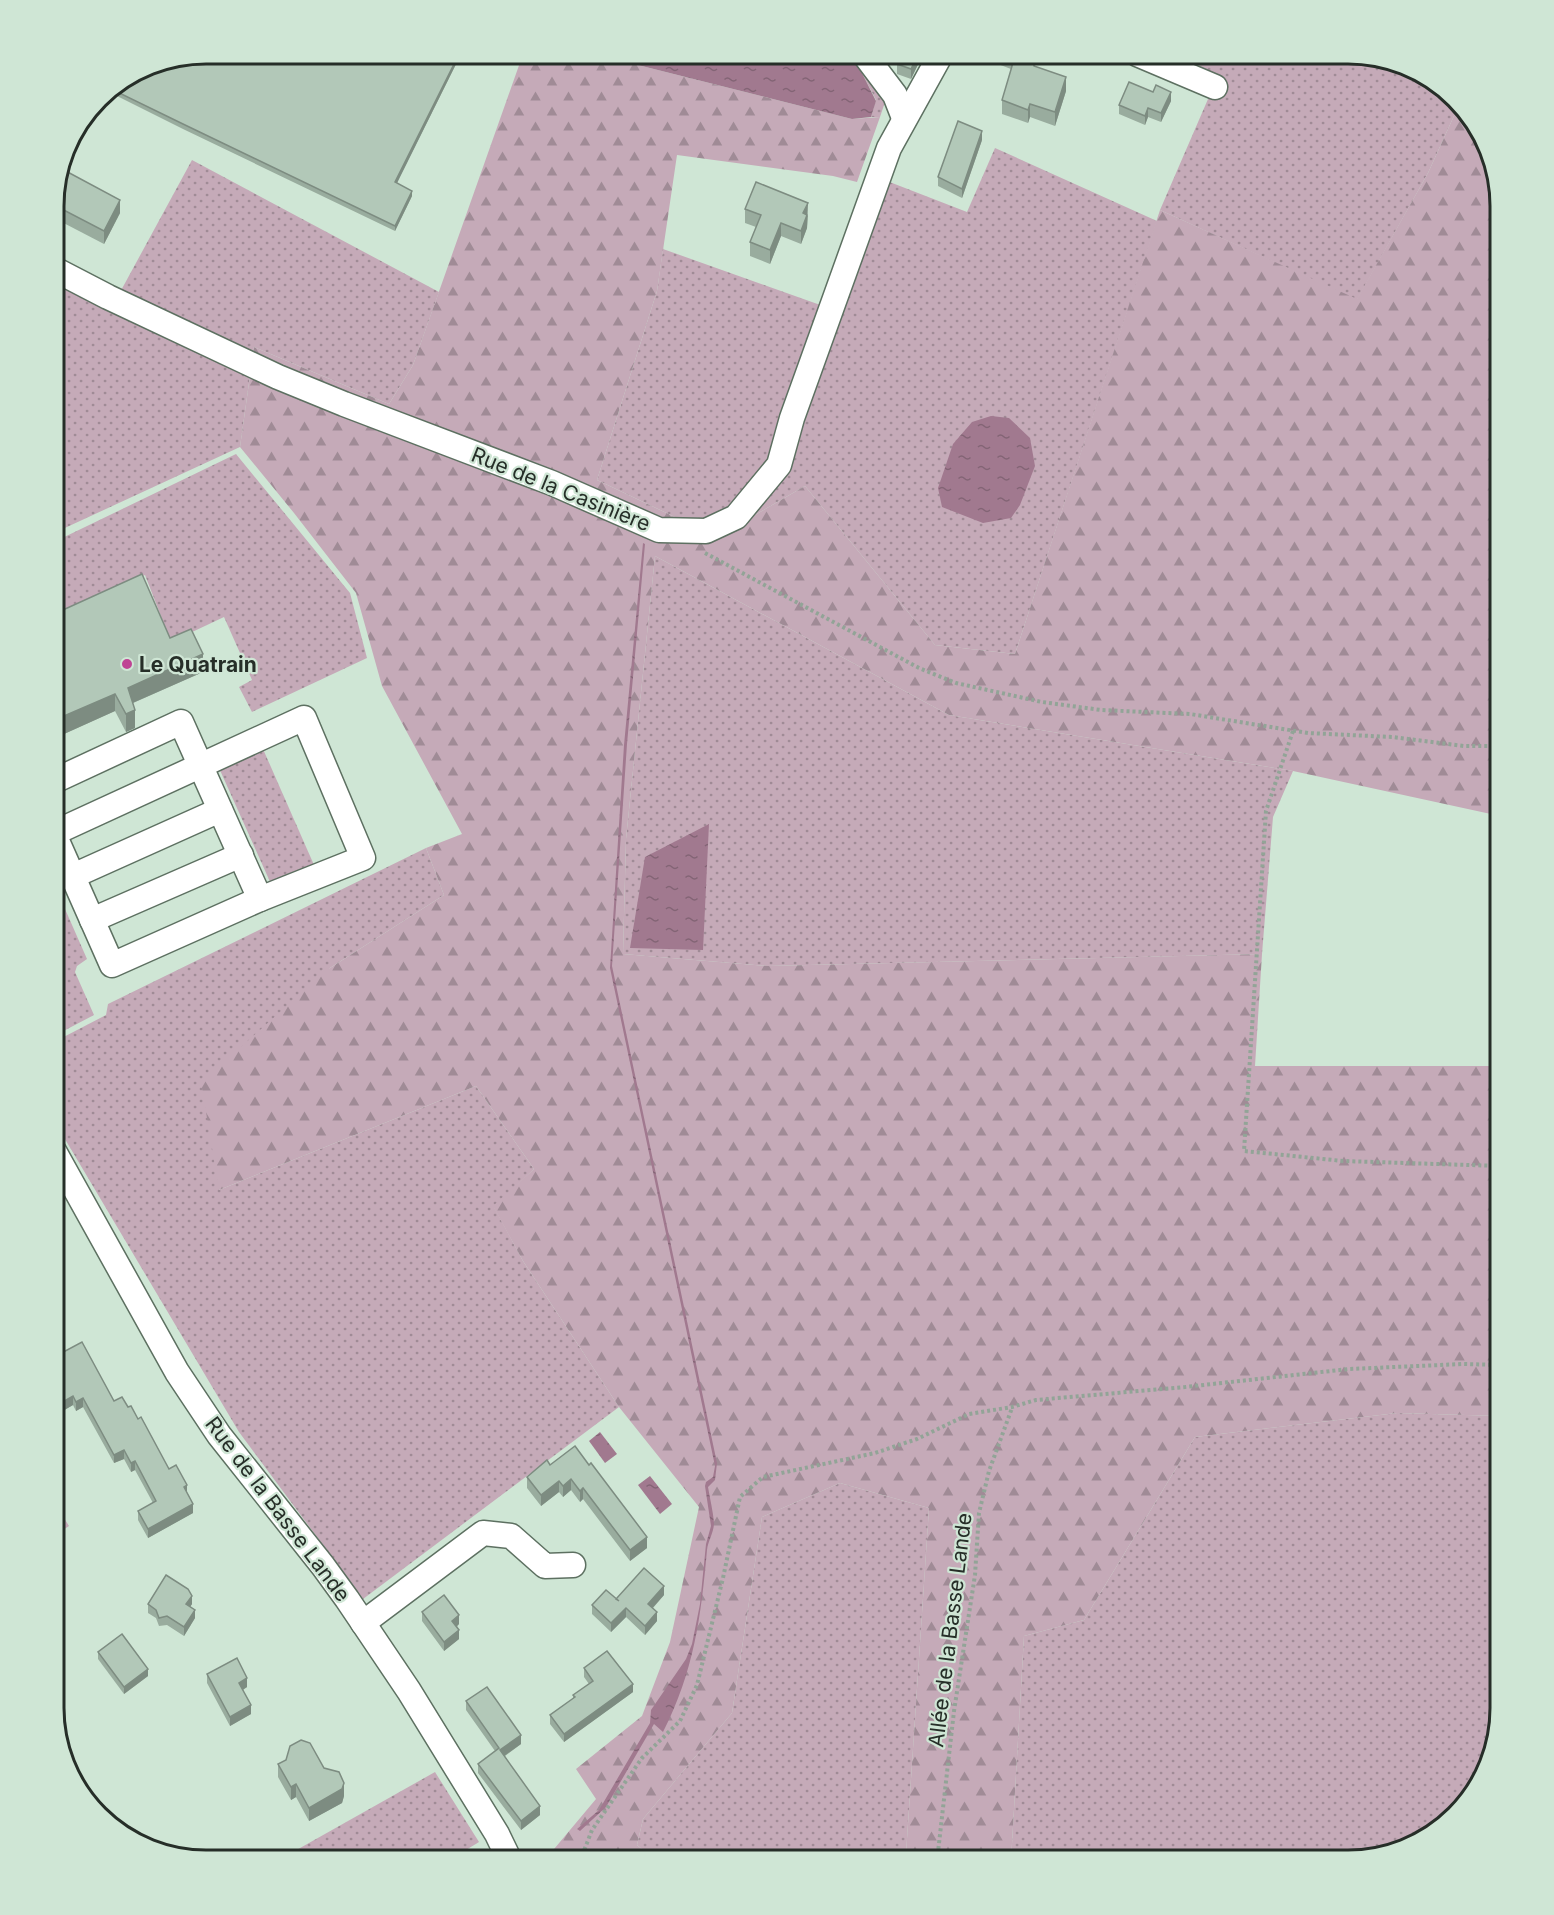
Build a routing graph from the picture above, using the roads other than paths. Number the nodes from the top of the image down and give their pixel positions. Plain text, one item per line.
1 (872, 65) edge
2 (935, 65) edge
3 (1163, 65) edge
4 (1215, 87) dead end
5 (904, 118) junction
6 (65, 274) edge
7 (201, 765) junction
8 (65, 776) edge
9 (220, 810) junction
10 (65, 828) edge
11 (241, 855) junction
12 (65, 857) edge
13 (73, 876) junction
14 (261, 900) junction
15 (92, 920) junction
16 (64, 1170) edge
17 (573, 1565) dead end
18 (363, 1623) junction
19 (505, 1850) edge

1 - 5 street
2 - 5 street, Rue de la Casinière
3 - 4 street
5 - 6 street, Rue de la Casinière
7 - 8 street
7 - 9 street
7 - 10 street
7 - 14 street
9 - 11 street
9 - 13 street
11 - 14 street
11 - 15 street
12 - 13 street
13 - 15 street
14 - 15 street
16 - 18 street, Rue de la Basse Lande
17 - 18 street
18 - 19 street, Rue de la Basse Lande

